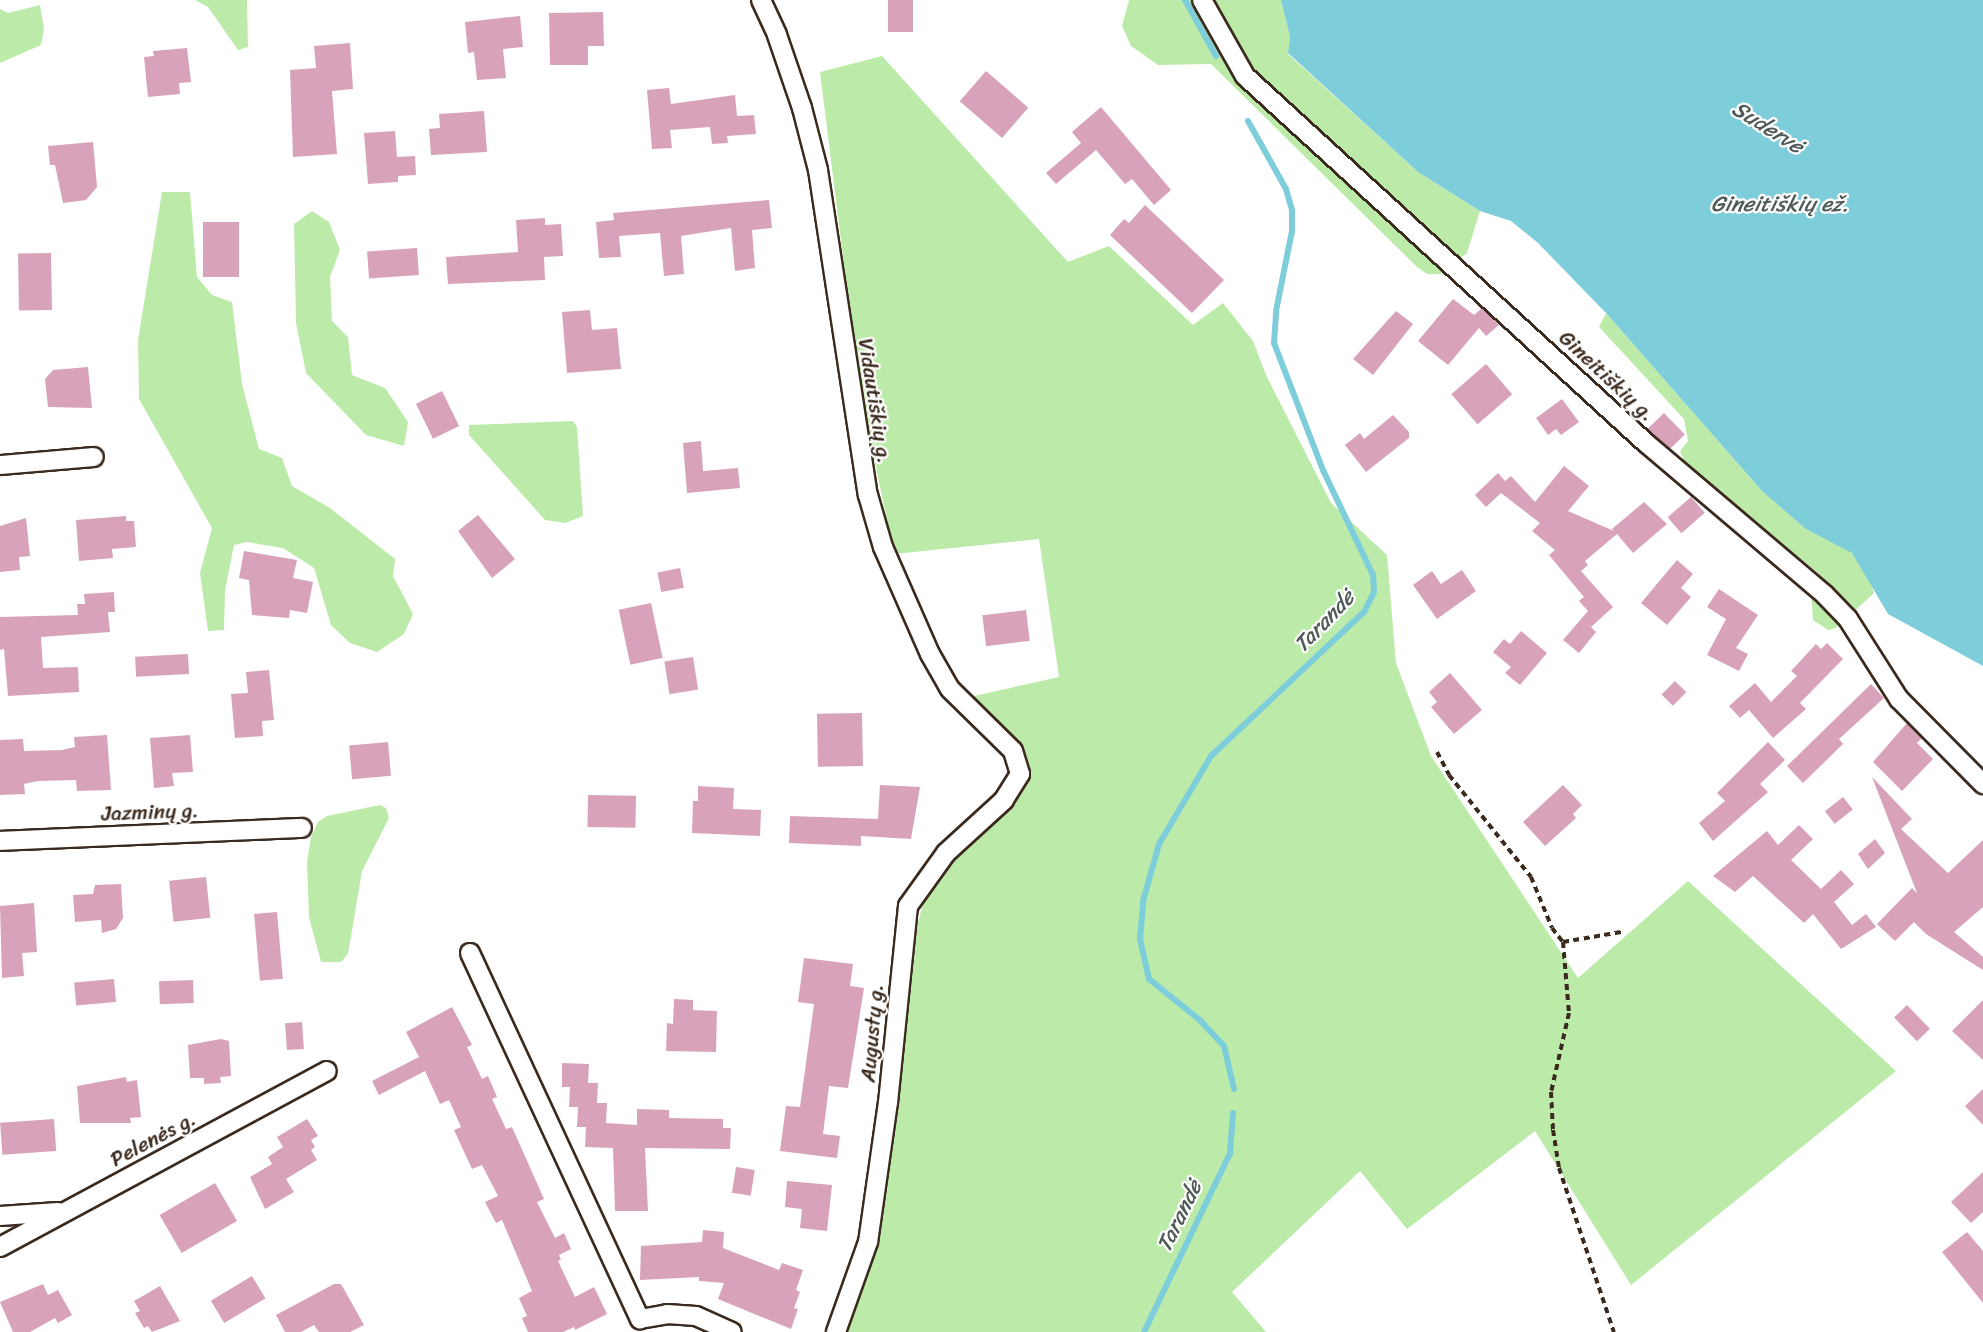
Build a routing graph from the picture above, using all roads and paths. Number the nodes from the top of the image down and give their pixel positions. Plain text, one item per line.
1 (760, 0) edge
2 (1202, 0) edge
3 (94, 457) dead end
4 (0, 465) edge
5 (1437, 752) dead end
6 (1020, 774) joint
7 (1983, 784) edge
8 (302, 828) dead end
9 (0, 841) edge
10 (1621, 932) dead end
11 (1563, 942) junction
12 (470, 952) dead end
13 (327, 1071) dead end
14 (66, 1211) junction
15 (0, 1216) edge
16 (0, 1247) edge
17 (732, 1332) edge
18 (836, 1332) edge
19 (1614, 1332) edge

1 - 6 street, Vidautiškių g.
2 - 7 street, Gineitiškių g.
3 - 4 street
5 - 11 path
6 - 18 street, Augustų g.
8 - 9 street, Jazminų g.
10 - 11 path
11 - 19 path
12 - 17 street
13 - 14 street, Pelenės g.
14 - 15 street
14 - 16 street, Pelenės g.

